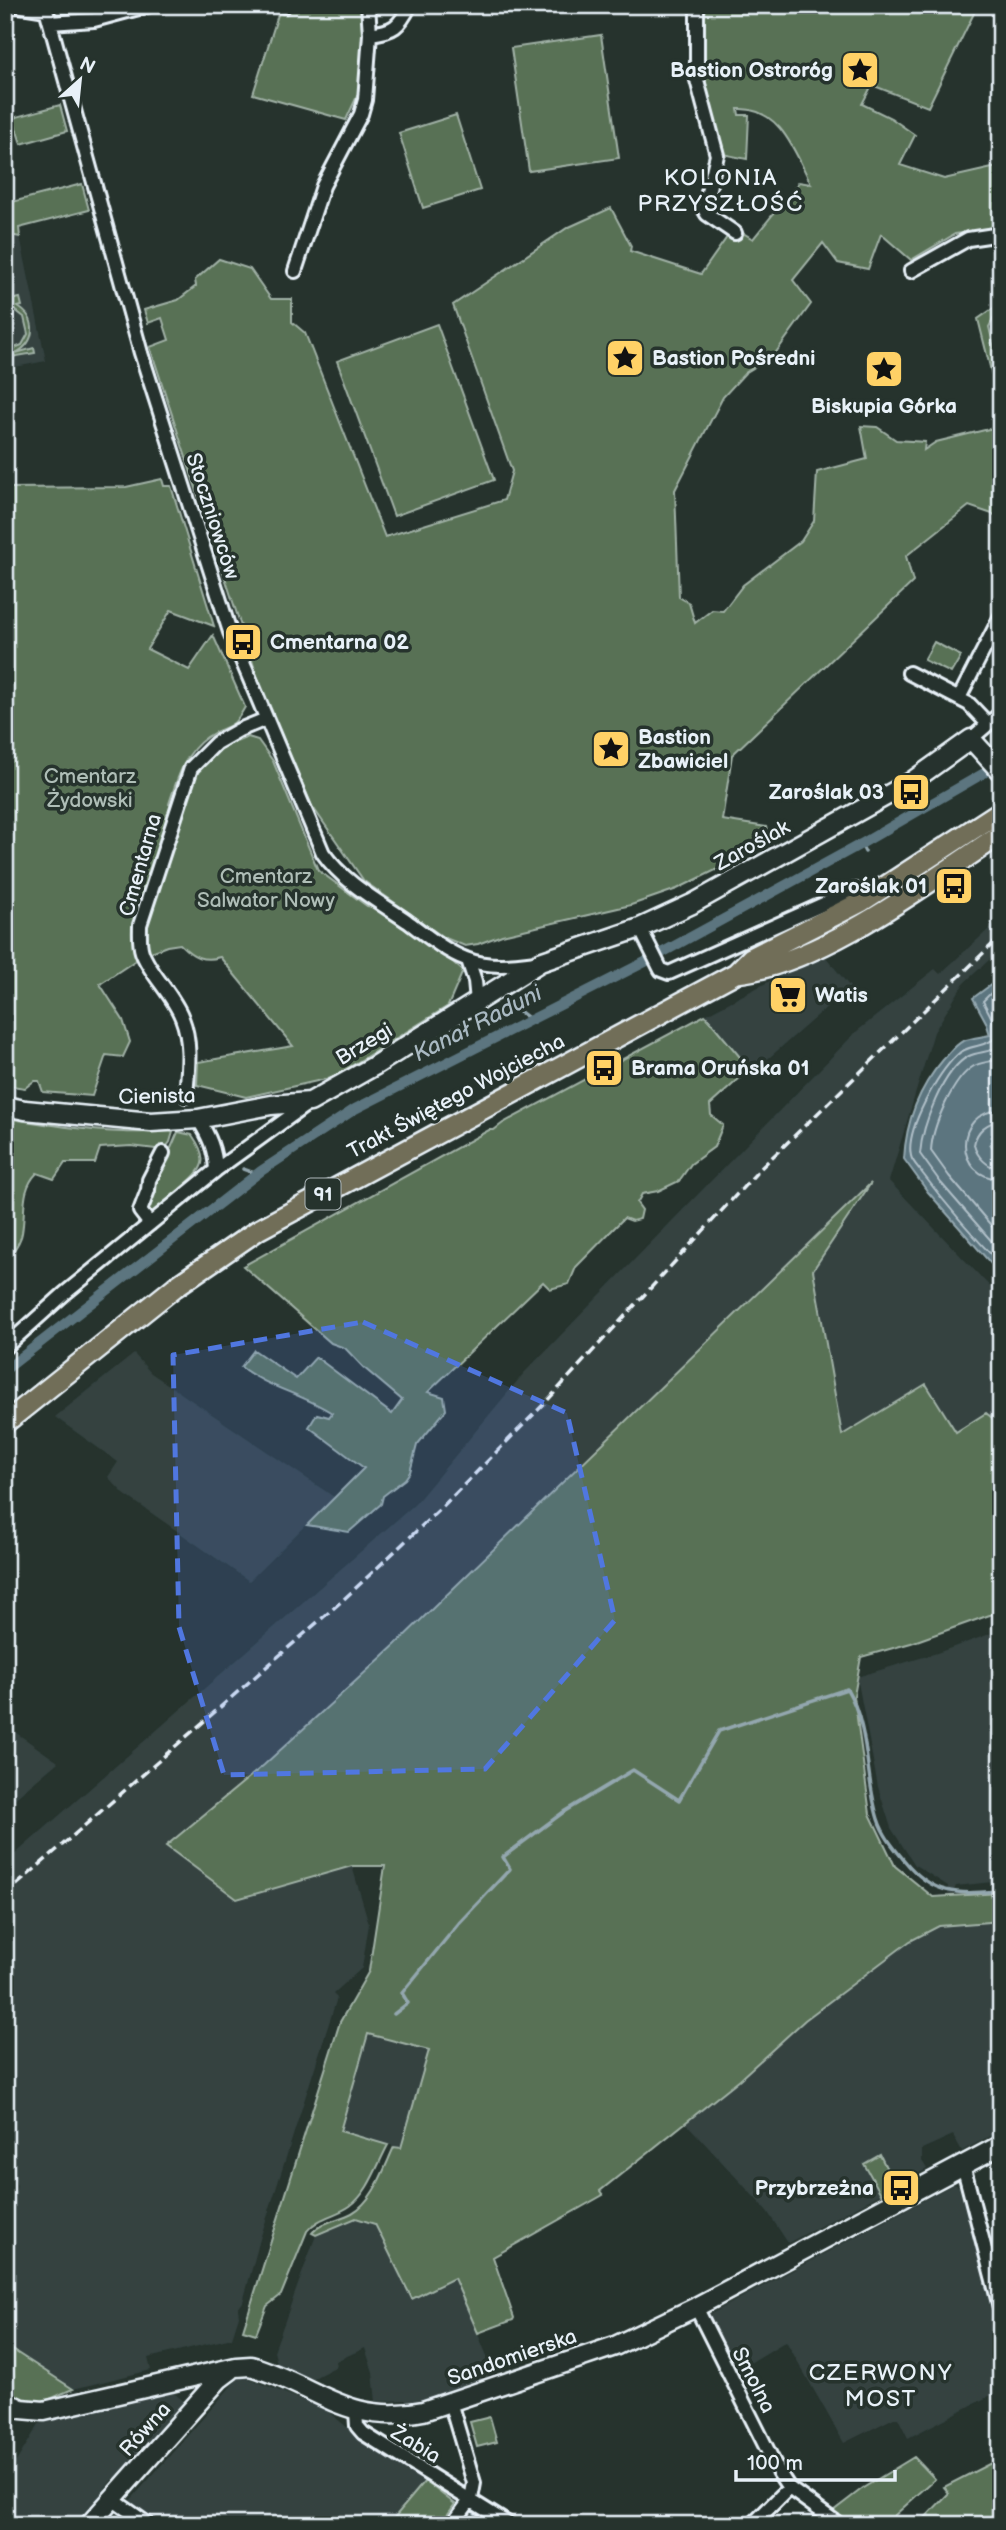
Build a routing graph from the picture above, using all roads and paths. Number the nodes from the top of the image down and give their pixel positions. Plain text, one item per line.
1 (16, 5) edge
2 (150, 5) edge
3 (368, 5) edge
4 (410, 5) edge
5 (696, 5) edge
6 (47, 12) edge
7 (370, 34) junction
8 (735, 233) dead end
9 (1001, 234) edge
10 (295, 271) dead end
11 (911, 271) dead end
12 (1001, 616) edge
13 (909, 673) dead end
14 (959, 698) junction
15 (1001, 713) edge
16 (266, 719) junction
17 (988, 724) junction
18 (977, 746) junction
19 (1001, 772) edge
20 (1001, 811) edge
21 (1001, 834) edge
22 (873, 895) junction
23 (640, 928) junction
24 (468, 960) junction
25 (540, 962) junction
26 (736, 973) junction
27 (477, 1002) junction
28 (186, 1096) dead end
29 (310, 1102) junction
30 (5, 1106) edge
31 (198, 1119) junction
32 (163, 1153) dead end
33 (216, 1170) junction
34 (150, 1224) junction
35 (5, 1347) edge
36 (5, 1423) edge
37 (1000, 2146) edge
38 (963, 2165) junction
39 (695, 2307) junction
40 (1001, 2311) edge
41 (236, 2367) junction
42 (5, 2401) edge
43 (450, 2402) junction
44 (356, 2411) junction
45 (789, 2488) junction
46 (112, 2499) junction
47 (471, 2499) junction
48 (89, 2525) edge
49 (149, 2525) edge
50 (452, 2525) edge
51 (510, 2525) edge
52 (752, 2525) edge
53 (840, 2525) edge

1 - 6 street
2 - 6 street
3 - 7 street
4 - 7 street
5 - 8 street
6 - 16 street, Stoczniowców
7 - 10 street
9 - 11 street
12 - 14 street
13 - 14 street
14 - 17 street
15 - 17 street, Zaroślak
16 - 24 street, Stoczniowców
16 - 28 street, Cmentarna
17 - 18 street, Zaroślak
18 - 19 street
18 - 23 street, Zaroślak
20 - 22 main road, Trakt Świętego Wojciecha / 91
21 - 26 main road, Trakt Świętego Wojciecha
22 - 23 street
22 - 26 main road, Trakt Świętego Wojciecha / 91
23 - 25 street, Zaroślak
24 - 25 street, Stoczniowców
24 - 27 street
25 - 27 street, Brzegi
26 - 36 main road, Trakt Świętego Wojciecha / 91
27 - 29 street, Brzegi
29 - 31 street, Cienista
29 - 33 street, Brzegi
30 - 31 street, Cienista
31 - 33 street
32 - 34 street
33 - 34 street, Brzegi
34 - 35 street, Brzegi
37 - 38 street, Sandomierska
38 - 39 street, Sandomierska
38 - 40 street
39 - 43 street, Sandomierska
39 - 45 street, Smolna
41 - 42 street, Sandomierska
41 - 44 street, Sandomierska
41 - 46 street, Równa
43 - 44 street, Sandomierska
43 - 47 street, Żabia
44 - 47 street, Żabia
45 - 52 street
45 - 53 street, Smolna
46 - 48 street, Równa
46 - 49 street
47 - 50 street
47 - 51 street, Żabia

